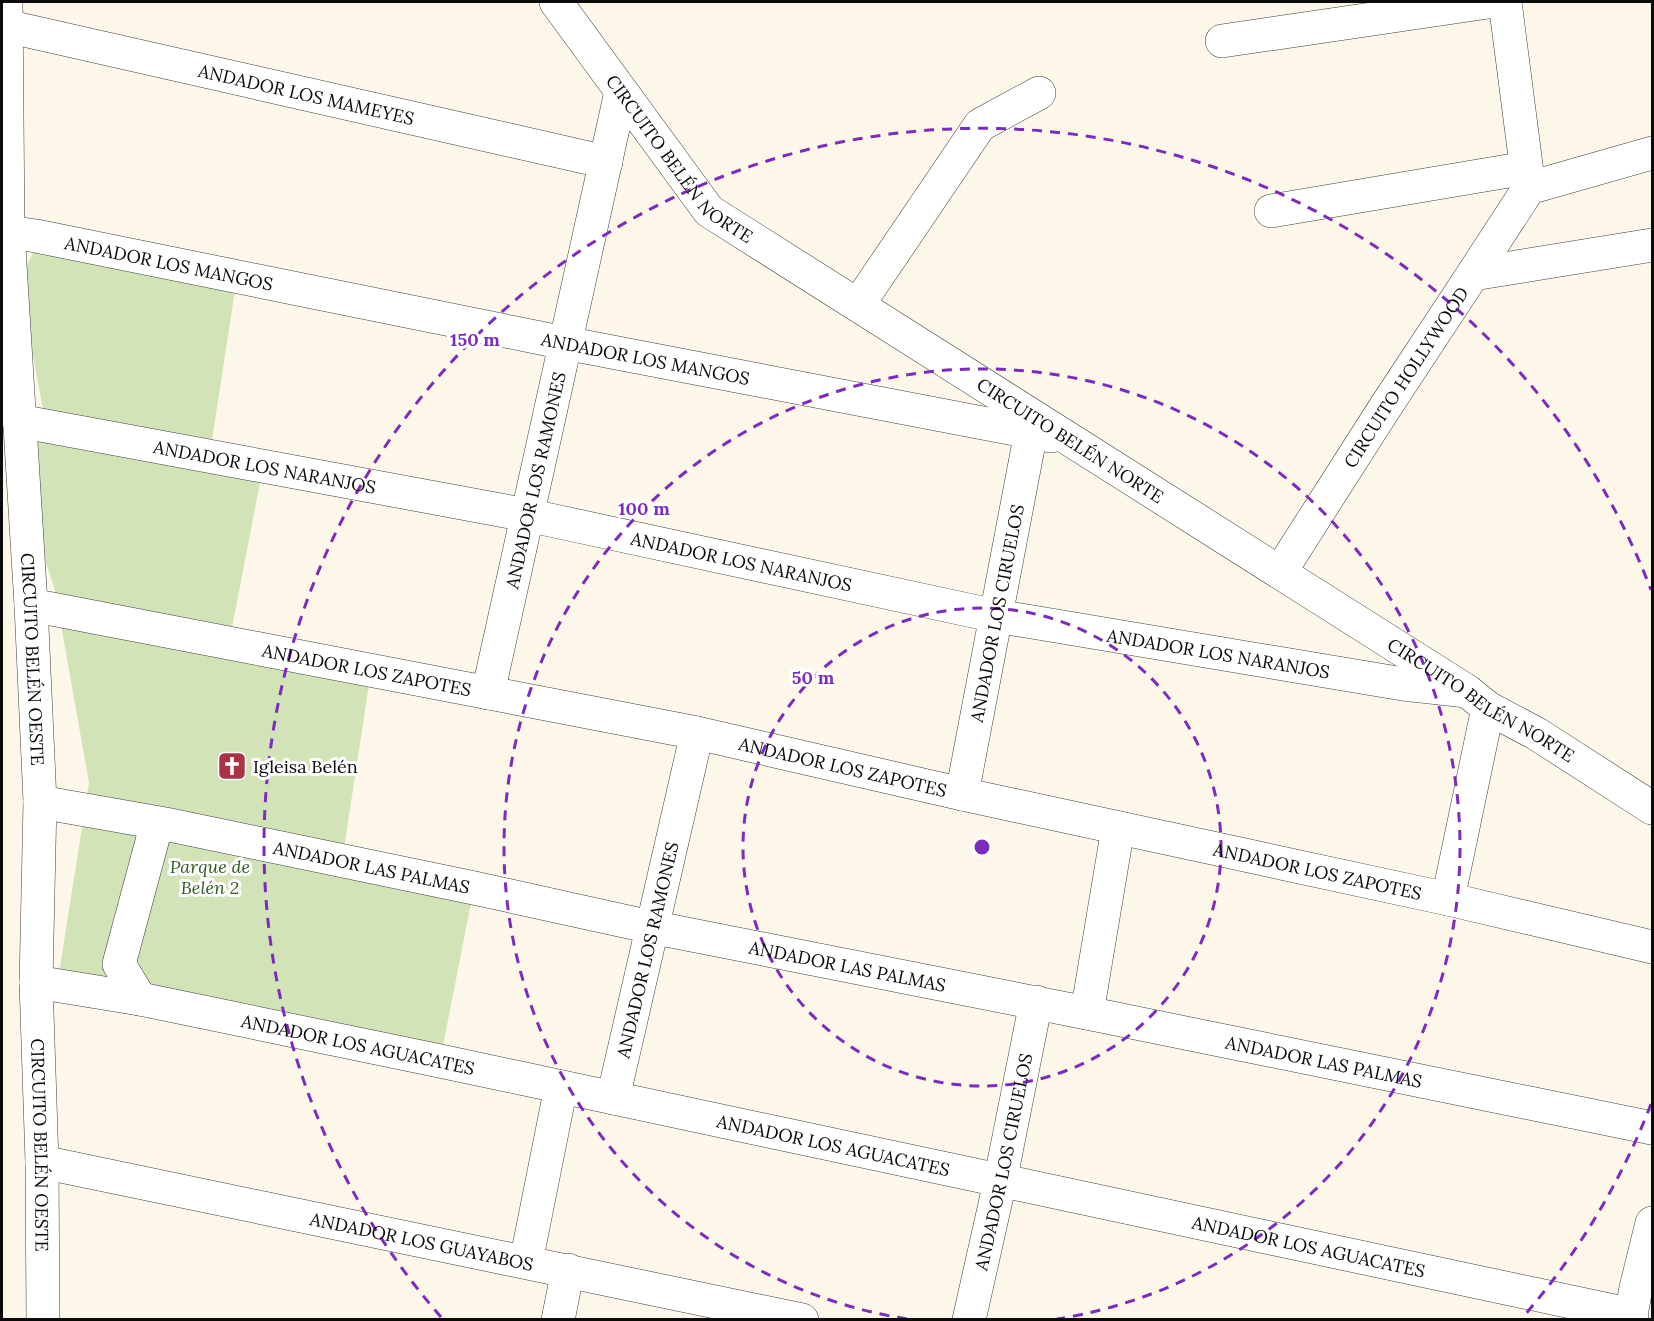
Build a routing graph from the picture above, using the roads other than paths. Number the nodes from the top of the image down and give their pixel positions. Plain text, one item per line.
1 (556, 2) edge
2 (1488, 2) edge
3 (1505, 2) edge
4 (6, 14) edge
5 (1222, 40) dead end
6 (621, 92) junction
7 (1039, 93) dead end
8 (1653, 153) edge
9 (606, 162) junction
10 (1528, 178) junction
11 (1271, 211) dead end
12 (8, 232) junction
13 (1653, 245) edge
14 (1473, 274) junction
15 (858, 305) junction
16 (565, 343) junction
17 (19, 421) junction
18 (1031, 432) junction
19 (1070, 439) junction
20 (527, 514) junction
21 (14, 568) edge
22 (1280, 572) junction
23 (31, 605) junction
24 (996, 616) junction
25 (488, 693) junction
26 (1478, 699) junction
27 (697, 733) junction
28 (962, 794) junction
29 (40, 802) junction
30 (1653, 808) edge
31 (157, 823) junction
32 (1118, 828) junction
33 (1448, 899) junction
34 (651, 927) junction
35 (1653, 947) edge
36 (36, 982) junction
37 (140, 999) junction
38 (1036, 1002) junction
39 (1088, 1013) junction
40 (561, 1087) junction
41 (613, 1098) junction
42 (1653, 1128) edge
43 (42, 1162) junction
44 (1000, 1182) junction
45 (1653, 1223) edge
46 (526, 1262) junction
47 (567, 1270) junction
48 (1631, 1317) edge
49 (43, 1320) edge
50 (558, 1320) edge
51 (802, 1320) edge
52 (969, 1320) edge

1 - 6 street, CIRCUITO BELÉN NORTE
2 - 5 street
3 - 10 street
4 - 9 street, ANDADOR LOS MAMEYES
4 - 12 street, CIRCUITO BELÉN OESTE
6 - 9 street, ANDADOR LOS RAMONES
6 - 15 street, CIRCUITO BELÉN NORTE
7 - 15 street
8 - 10 street
9 - 16 street, ANDADOR LOS RAMONES
10 - 11 street
10 - 14 street
12 - 16 street, ANDADOR LOS MANGOS
12 - 17 street, CIRCUITO BELÉN OESTE
13 - 14 street, CIRCUITO HOLLYWOOD
14 - 22 street, CIRCUITO HOLLYWOOD
15 - 19 street, CIRCUITO BELÉN NORTE
16 - 18 street, ANDADOR LOS MANGOS
16 - 20 street, ANDADOR LOS RAMONES
17 - 20 street, ANDADOR LOS NARANJOS
17 - 21 street, CIRCUITO BELÉN OESTE
18 - 19 street, ANDADOR LOS MANGOS
18 - 24 street, ANDADOR LOS CIRUELOS
19 - 22 street, CIRCUITO BELÉN NORTE
20 - 24 street, ANDADOR LOS NARANJOS
20 - 25 street, ANDADOR LOS RAMONES
21 - 23 street, CIRCUITO BELÉN OESTE
22 - 26 street, CIRCUITO BELÉN NORTE
23 - 25 street, ANDADOR LOS ZAPOTES
23 - 29 street, CIRCUITO BELÉN OESTE
24 - 26 street, ANDADOR LOS NARANJOS
24 - 28 street, ANDADOR LOS CIRUELOS
25 - 27 street, ANDADOR LOS ZAPOTES
26 - 30 street, CIRCUITO BELÉN NORTE
26 - 33 street
27 - 28 street, ANDADOR LOS ZAPOTES
27 - 34 street, ANDADOR LOS RAMONES
28 - 32 street, ANDADOR LOS ZAPOTES
29 - 31 street, ANDADOR LAS PALMAS
29 - 36 street, CIRCUITO BELÉN OESTE
31 - 34 street, ANDADOR LAS PALMAS
31 - 37 street
32 - 33 street, ANDADOR LOS ZAPOTES
32 - 39 street
33 - 35 street, ANDADOR LOS ZAPOTES
34 - 38 street, ANDADOR LAS PALMAS
34 - 41 street, ANDADOR LOS RAMONES
36 - 37 street, ANDADOR LOS AGUACATES
36 - 43 street, CIRCUITO BELÉN OESTE
37 - 40 street, ANDADOR LOS AGUACATES
38 - 39 street, ANDADOR LAS PALMAS
38 - 44 street, ANDADOR LOS CIRUELOS
39 - 42 street, ANDADOR LAS PALMAS
40 - 41 street, ANDADOR LOS AGUACATES
40 - 46 street
41 - 44 street, ANDADOR LOS AGUACATES
43 - 46 street, ANDADOR LOS GUAYABOS
43 - 49 street, CIRCUITO BELÉN OESTE
44 - 48 street, ANDADOR LOS AGUACATES
44 - 52 street, ANDADOR LOS CIRUELOS
45 - 48 street
46 - 47 street, ANDADOR LOS GUAYABOS
47 - 50 street
47 - 51 street, ANDADOR LOS GUAYABOS

